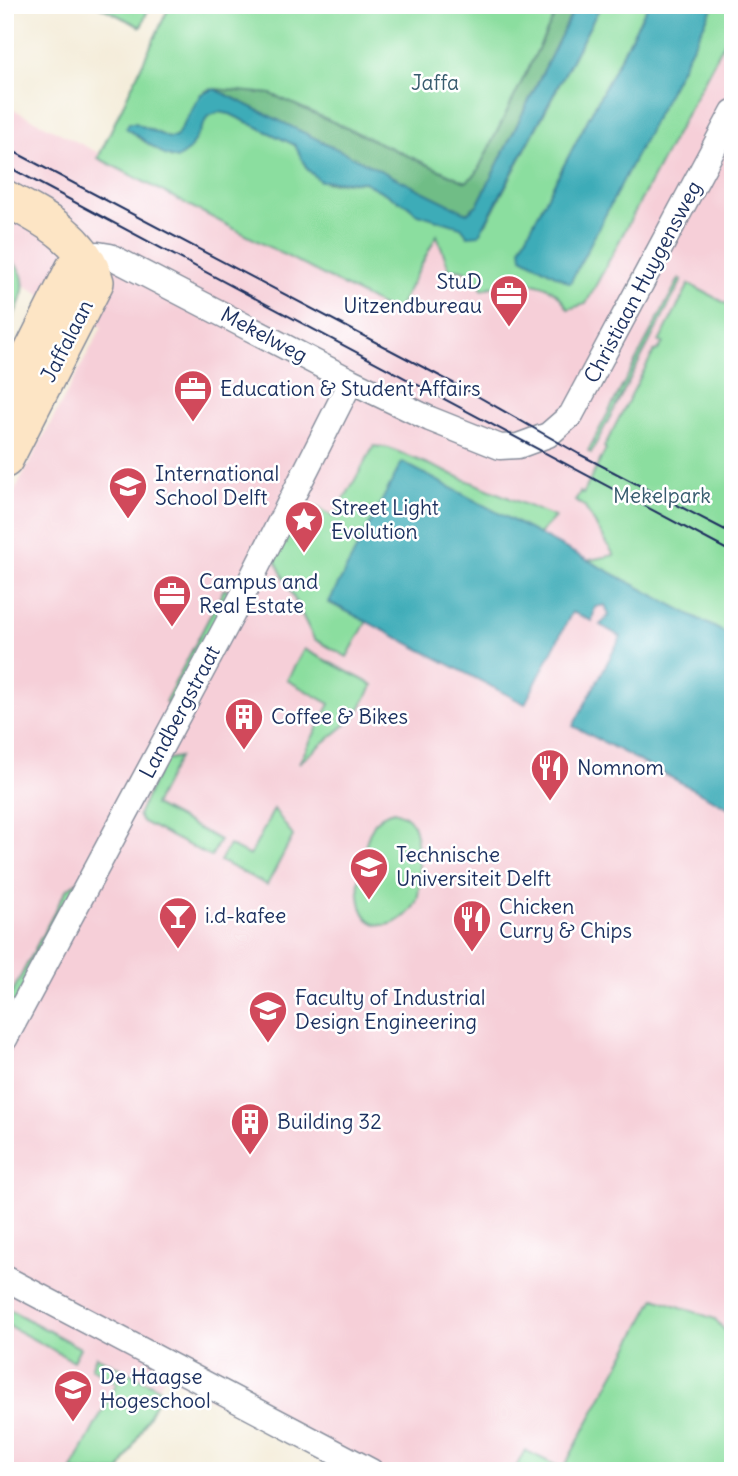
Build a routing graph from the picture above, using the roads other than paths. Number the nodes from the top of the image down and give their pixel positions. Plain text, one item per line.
1 (733, 112) edge
2 (5, 198) edge
3 (85, 258) junction
4 (351, 382) junction
5 (5, 405) edge
6 (539, 439) joint
7 (5, 460) edge
8 (5, 1040) edge
9 (5, 1278) edge
10 (371, 1471) edge

1 - 6 street, Christiaan Huygensweg
2 - 3 street
3 - 4 street, Mekelweg
3 - 5 street, Jaffalaan
3 - 7 street, Jaffalaan
4 - 6 street, Mekelweg
4 - 8 street, Landbergstraat
9 - 10 street

